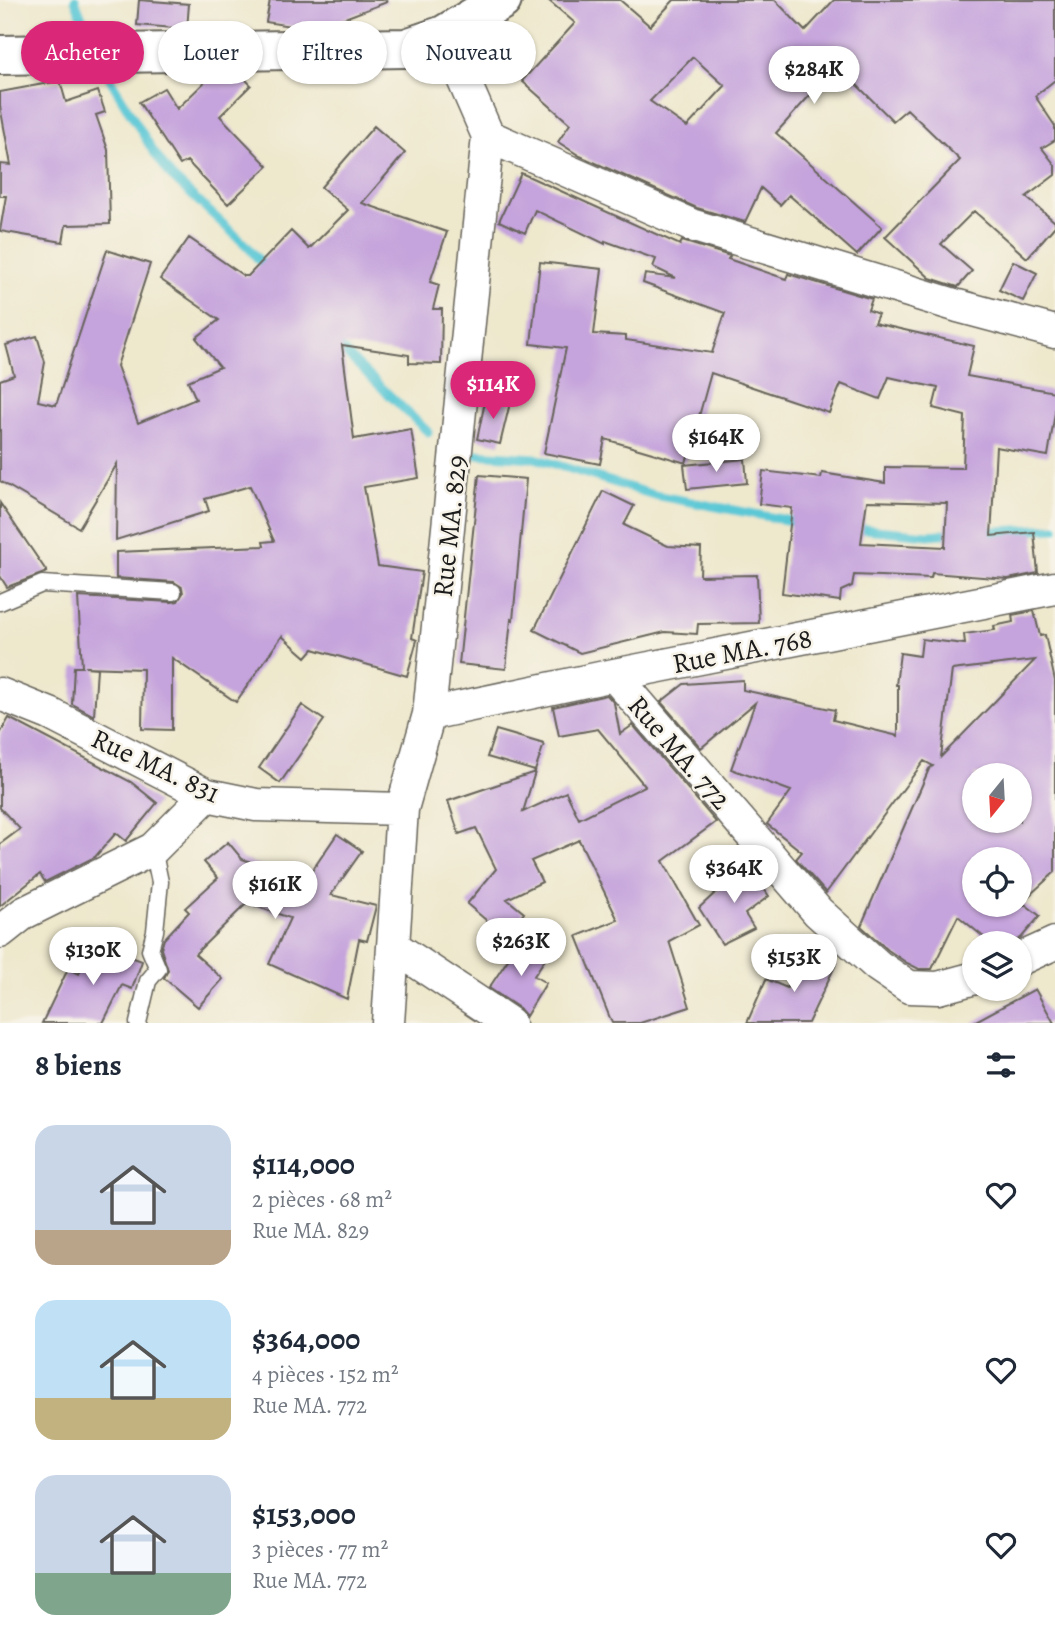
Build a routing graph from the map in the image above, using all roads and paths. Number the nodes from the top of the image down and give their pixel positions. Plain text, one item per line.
1 (502, 0) edge
2 (467, 21) edge
3 (401, 48) edge
4 (0, 55) edge
5 (465, 84) edge
6 (488, 136) junction
7 (1055, 331) edge
8 (1055, 588) edge
9 (173, 592) dead end
10 (0, 602) edge
11 (614, 675) junction
12 (0, 694) edge
13 (429, 714) junction
14 (207, 795) junction
15 (402, 809) junction
16 (153, 849) junction
17 (0, 932) edge
18 (1055, 943) edge
19 (393, 946) junction
20 (1032, 954) edge
21 (962, 982) edge
22 (138, 1023) edge
23 (388, 1023) edge
24 (509, 1023) edge

1 - 2 main road
3 - 4 main road
5 - 6 street, Rue MA. 829
6 - 7 street
6 - 13 street, Rue MA. 829
8 - 11 street, Rue MA. 768
9 - 10 lane
11 - 13 street, Rue MA. 768
11 - 21 street, Rue MA. 772
12 - 14 street, Rue MA. 831
13 - 15 street, Rue MA. 829
14 - 15 street, Rue MA. 831
14 - 16 street
15 - 19 street, Rue MA. 829
16 - 17 street
16 - 22 lane
18 - 20 street
19 - 23 street, Rue MA. 829
19 - 24 street

